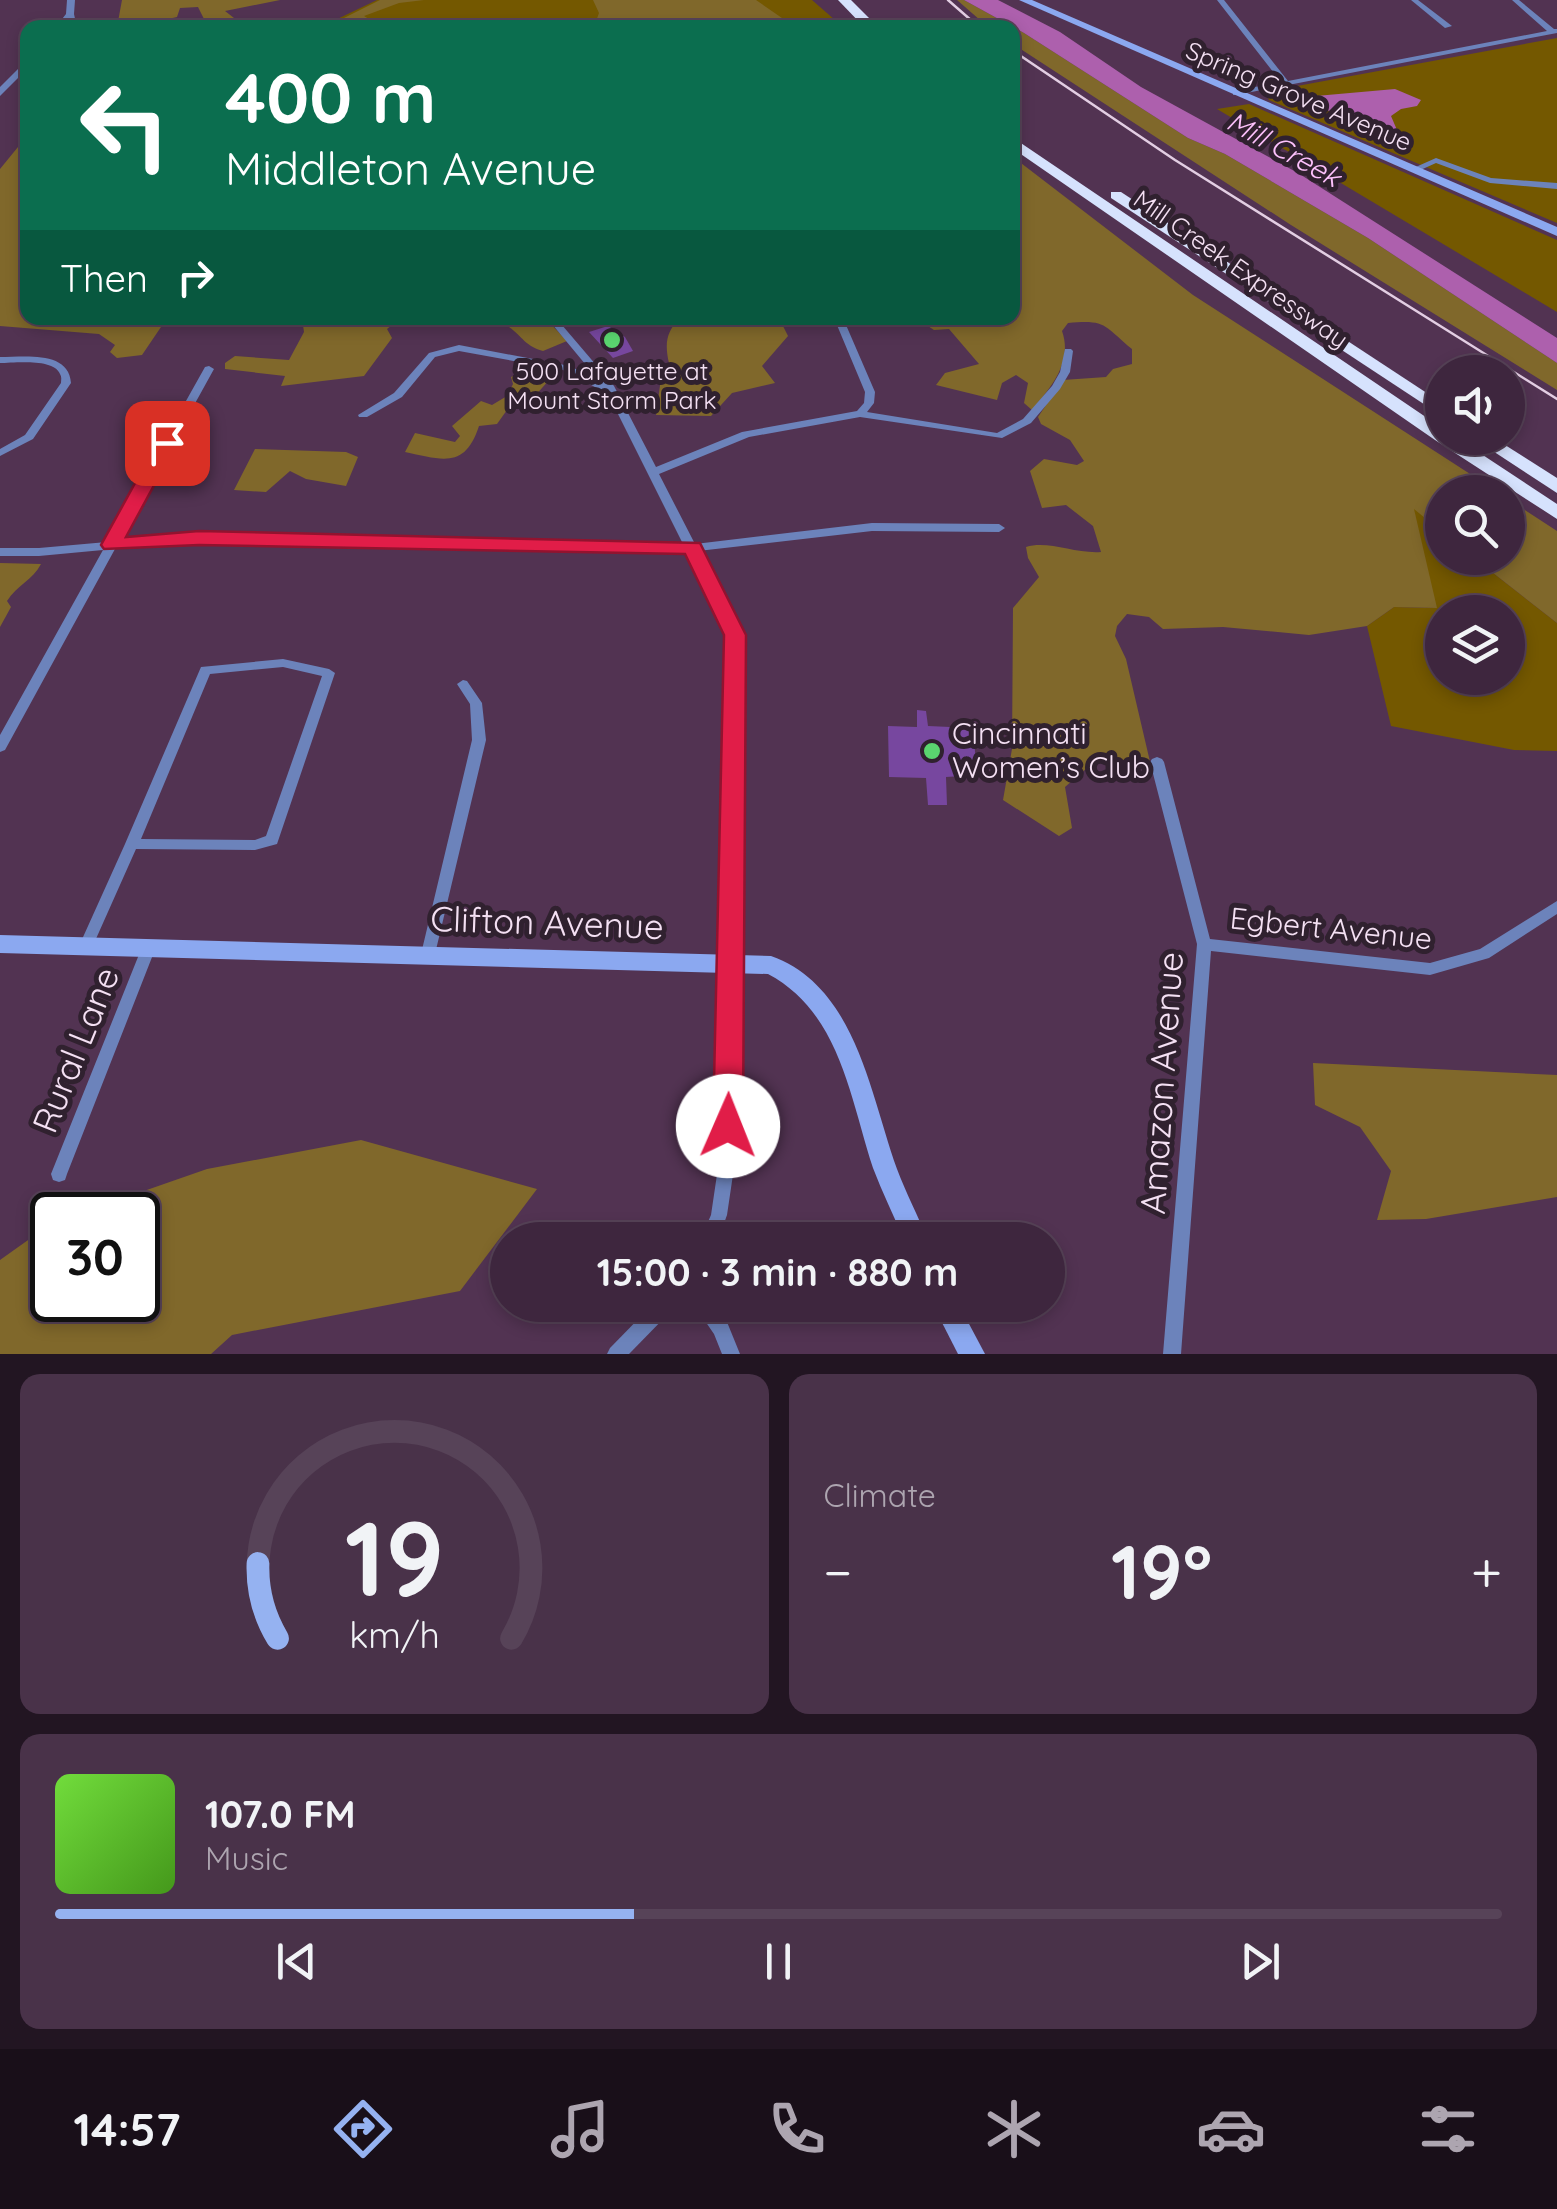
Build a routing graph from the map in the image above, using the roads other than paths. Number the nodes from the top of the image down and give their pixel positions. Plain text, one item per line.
1 (71, 0) edge
2 (827, 0) edge
3 (844, 0) edge
4 (1024, 0) edge
5 (1220, 0) edge
6 (1414, 0) edge
7 (1515, 0) edge
8 (70, 14) junction
9 (65, 20) edge
10 (72, 20) edge
11 (846, 20) edge
12 (865, 20) edge
13 (1448, 26) dead end
14 (1555, 32) edge
15 (20, 71) edge
16 (1285, 82) junction
17 (0, 93) edge
18 (1236, 94) junction
19 (1020, 131) edge
20 (1020, 147) edge
21 (1447, 165) junction
22 (1418, 172) junction
23 (1557, 186) edge
24 (1557, 232) edge
25 (557, 325) edge
26 (841, 325) edge
27 (1068, 351) dead end
28 (0, 360) edge
29 (209, 369) dead end
30 (613, 393) junction
31 (1425, 400) edge
32 (860, 414) junction
33 (363, 415) dead end
34 (1425, 424) edge
35 (0, 453) edge
36 (1471, 455) edge
37 (1508, 455) edge
38 (654, 472) junction
39 (1557, 487) edge
40 (1557, 513) edge
41 (999, 528) dead end
42 (111, 545) junction
43 (692, 548) junction
44 (0, 552) edge
45 (463, 684) dead end
46 (0, 747) edge
47 (1157, 762) dead end
48 (132, 844) junction
49 (1557, 907) edge
50 (0, 944) edge
51 (1204, 944) junction
52 (86, 946) junction
53 (148, 947) junction
54 (428, 954) junction
55 (731, 964) junction
56 (58, 1174) dead end
57 (715, 1222) edge
58 (908, 1222) edge
59 (648, 1322) edge
60 (716, 1322) edge
61 (954, 1322) edge
62 (616, 1354) edge
63 (732, 1354) edge
64 (972, 1354) edge
65 (1172, 1354) edge

1 - 8 street
2 - 11 highway
3 - 12 highway
4 - 18 main road, Spring Grove Avenue
5 - 16 street
6 - 13 street
7 - 14 street
8 - 9 street
8 - 10 street
14 - 16 street
15 - 17 street
16 - 18 street
18 - 22 main road, Spring Grove Avenue
19 - 31 highway, Mill Creek Expressway
20 - 34 highway, Mill Creek Expressway
21 - 22 street
21 - 22 street
21 - 23 street
22 - 24 main road, Spring Grove Avenue
25 - 30 street
26 - 32 street
27 - 32 street
28 - 35 street
29 - 42 street
30 - 33 street
30 - 38 street
32 - 38 street
36 - 40 highway, Mill Creek Expressway
37 - 39 highway
38 - 43 street
41 - 43 street
42 - 43 street
42 - 44 street
42 - 46 street
43 - 55 street
45 - 54 street
47 - 51 street, Amazon Avenue
48 - 48 street
48 - 52 street
49 - 51 street, Egbert Avenue
50 - 52 main road, Clifton Avenue
51 - 65 street, Amazon Avenue
52 - 53 main road, Clifton Avenue
53 - 54 main road, Clifton Avenue
53 - 56 street, Rural Lane
54 - 55 main road, Clifton Avenue
55 - 57 street
55 - 58 main road, Clifton Avenue
59 - 62 street
60 - 63 street
61 - 64 main road

